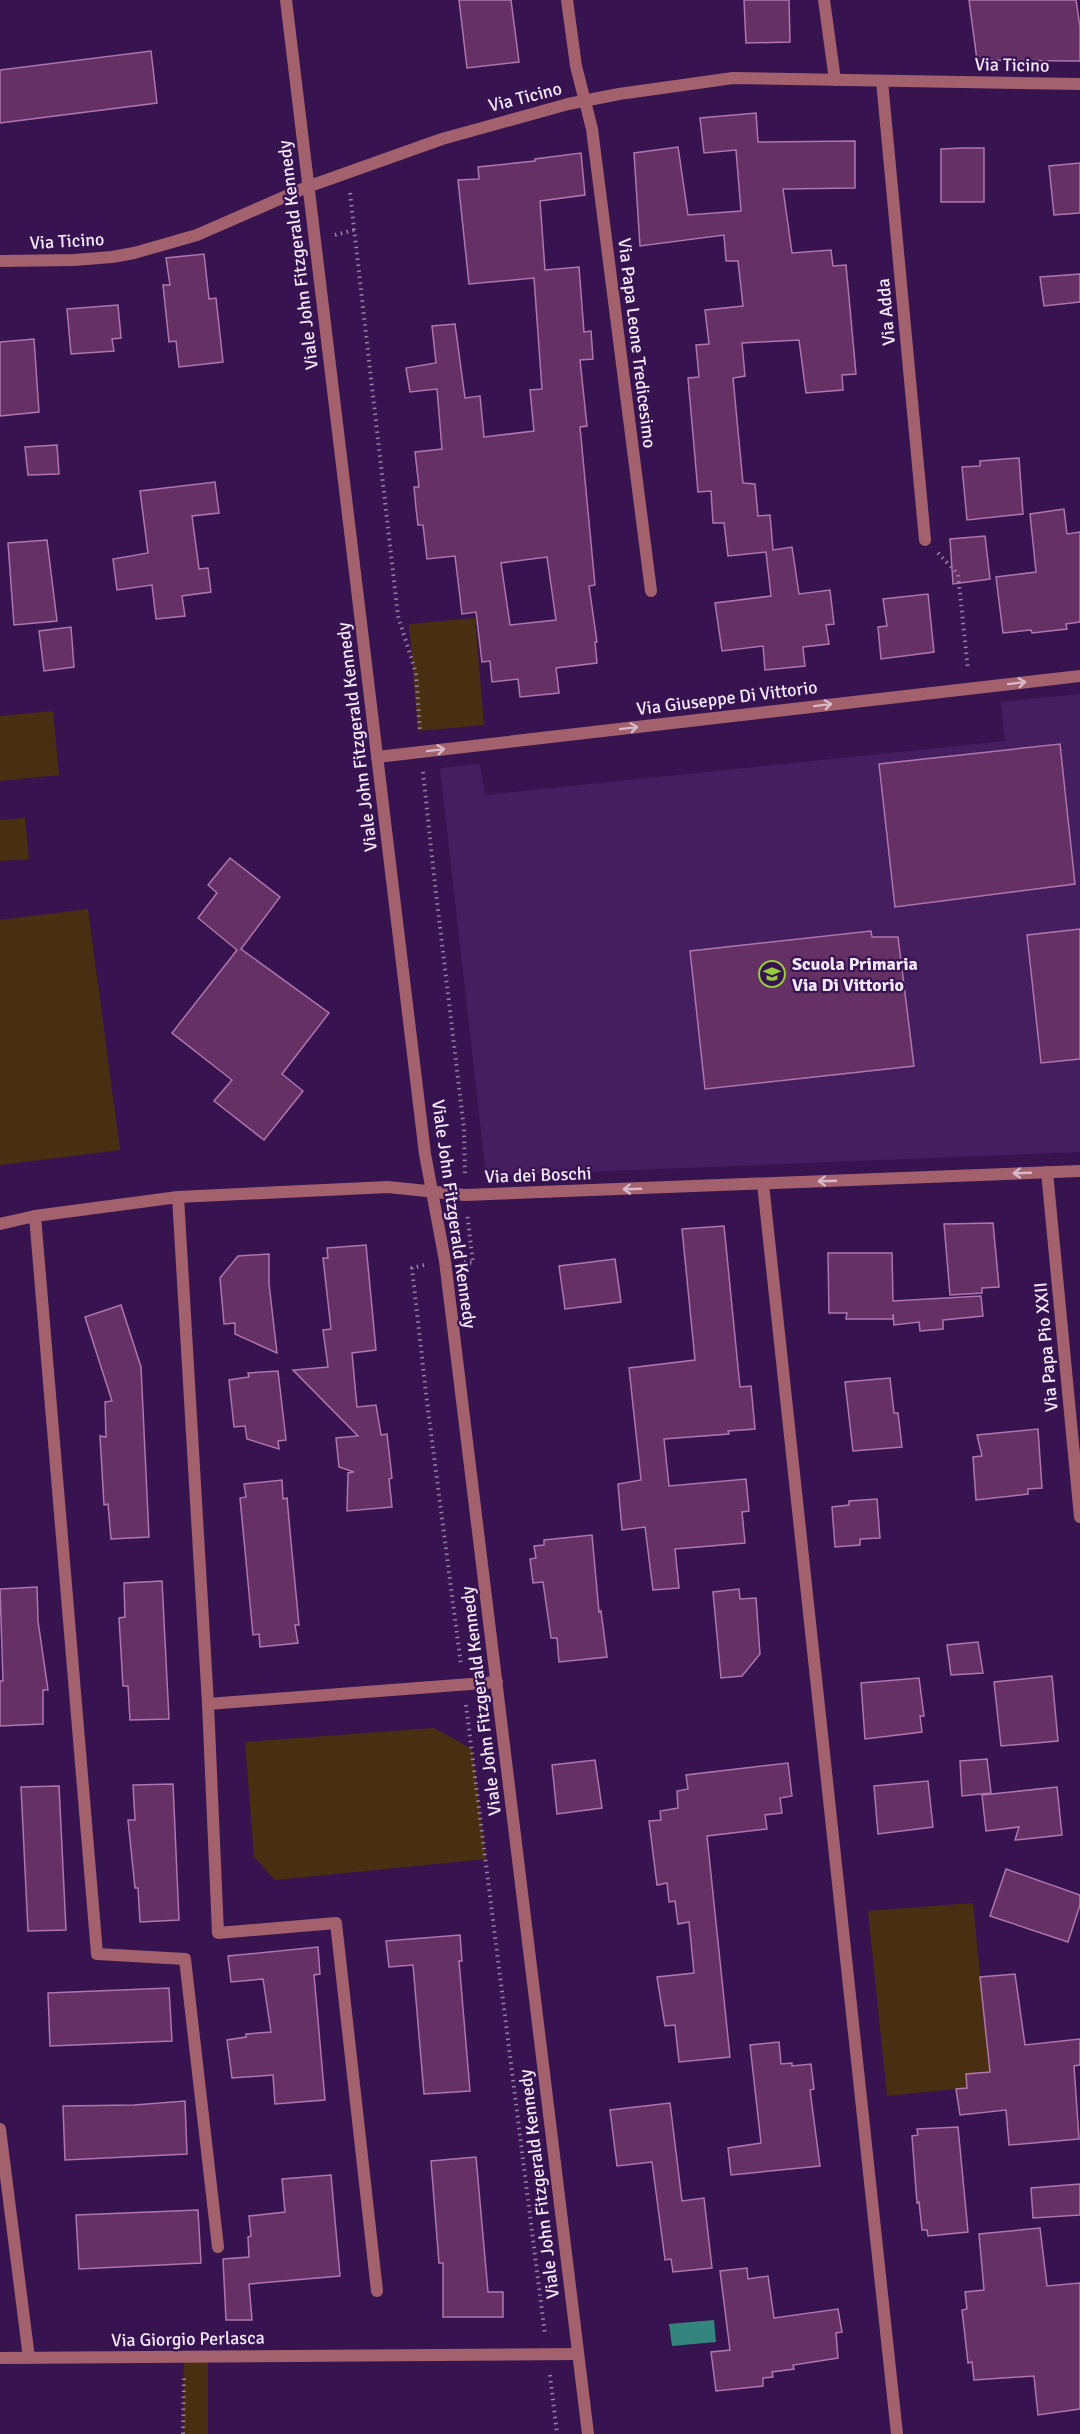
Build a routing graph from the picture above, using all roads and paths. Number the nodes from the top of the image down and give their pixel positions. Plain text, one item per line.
1 (286, 0) edge
2 (567, 0) edge
3 (824, 0) edge
4 (835, 80) junction
5 (882, 81) junction
6 (1080, 84) edge
7 (585, 101) junction
8 (307, 187) junction
9 (0, 261) edge
10 (925, 540) joint
11 (651, 591) dead end
12 (1080, 676) edge
13 (970, 688) junction
14 (378, 757) junction
15 (1080, 1171) edge
16 (1047, 1172) junction
17 (763, 1184) junction
18 (432, 1192) junction
19 (178, 1197) junction
20 (34, 1216) junction
21 (0, 1224) edge
22 (1080, 1517) edge
23 (497, 1682) junction
24 (208, 1704) junction
25 (0, 2129) edge
26 (219, 2247) dead end
27 (377, 2291) dead end
28 (578, 2354) junction
29 (0, 2358) edge
30 (29, 2358) junction
31 (184, 2358) junction
32 (183, 2434) edge
33 (588, 2434) edge
34 (897, 2434) edge

1 - 8 street, Viale John Fitzgerald Kennedy
2 - 7 street, Via Papa Leone Tredicesimo
3 - 4 street
4 - 5 street, Via Ticino
4 - 7 street, Via Ticino
5 - 6 street, Via Ticino
5 - 10 street, Via Adda
7 - 8 street, Via Ticino
7 - 11 street, Via Papa Leone Tredicesimo
8 - 9 street, Via Ticino
8 - 14 street, Viale John Fitzgerald Kennedy
10 - 13 path
13 -> 12 street, Via Giuseppe Di Vittorio
14 -> 13 street, Via Giuseppe Di Vittorio
14 - 18 street, Viale John Fitzgerald Kennedy
15 - 16 street, Via dei Boschi
16 -> 17 street, Via dei Boschi
16 - 22 street, Via Papa Pio XXII
17 -> 18 street, Via dei Boschi
17 - 34 street
18 - 19 street, Via dei Boschi
18 - 23 street, Viale John Fitzgerald Kennedy
19 - 20 street, Via dei Boschi
19 - 24 street
20 - 21 street, Via dei Boschi
20 - 26 street
23 - 24 street
23 - 28 street, Viale John Fitzgerald Kennedy
24 - 27 street
25 - 30 street
28 - 31 street, Via Giorgio Perlasca
28 - 33 street, Viale John Fitzgerald Kennedy
29 - 30 street, Via Giorgio Perlasca
30 - 31 street, Via Giorgio Perlasca
31 - 32 path

